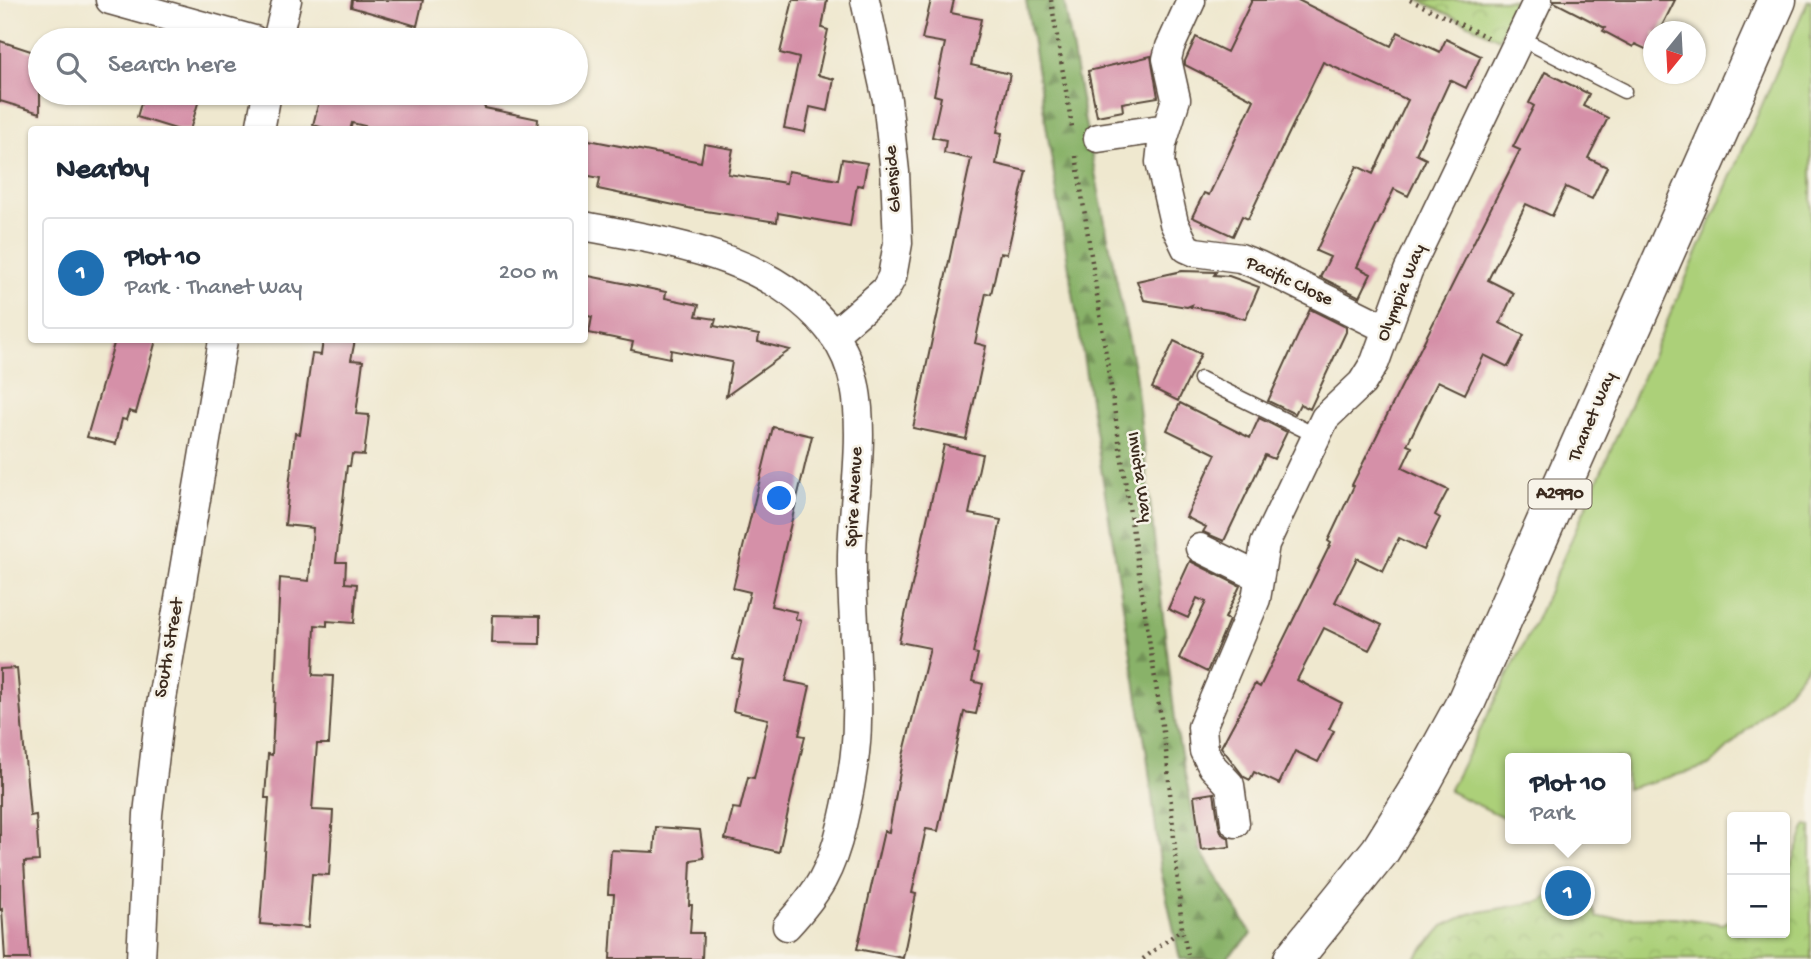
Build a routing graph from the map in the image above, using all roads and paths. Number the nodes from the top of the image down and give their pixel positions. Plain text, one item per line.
1 (110, 0) edge
2 (288, 0) edge
3 (865, 0) edge
4 (1051, 0) edge
5 (1410, 0) edge
6 (1538, 0) edge
7 (1777, 0) edge
8 (1191, 1) edge
9 (211, 28) edge
10 (281, 28) edge
11 (1517, 44) junction
12 (1624, 91) dead end
13 (265, 105) edge
14 (261, 126) edge
15 (1167, 128) junction
16 (1081, 137) junction
17 (588, 227) edge
18 (1387, 328) junction
19 (833, 335) junction
20 (222, 343) edge
21 (1200, 379) dead end
22 (1317, 436) junction
23 (1200, 548) dead end
24 (1259, 577) junction
25 (1236, 823) dead end
26 (787, 926) dead end
27 (1182, 929) junction
28 (141, 959) edge
29 (1143, 959) edge
30 (1189, 959) edge
31 (1293, 959) edge

1 - 9 street
2 - 10 street
3 - 19 street, Glenside
4 - 16 path, Invicta Way
5 - 11 path
6 - 11 street, Olympia Way
7 - 31 main road, Thanet Way / A2990
8 - 15 street, Pacific Close
11 - 12 lane
11 - 18 street, Olympia Way
13 - 14 street
15 - 16 street
15 - 18 street, Pacific Close
16 - 27 path, Invicta Way
17 - 19 street, Spire Avenue
18 - 22 street, Olympia Way
19 - 26 street, Spire Avenue
20 - 28 street, South Street
21 - 22 lane
22 - 24 street, Olympia Way
23 - 24 street
24 - 25 street, Olympia Way
27 - 29 path
27 - 30 path, Invicta Way

